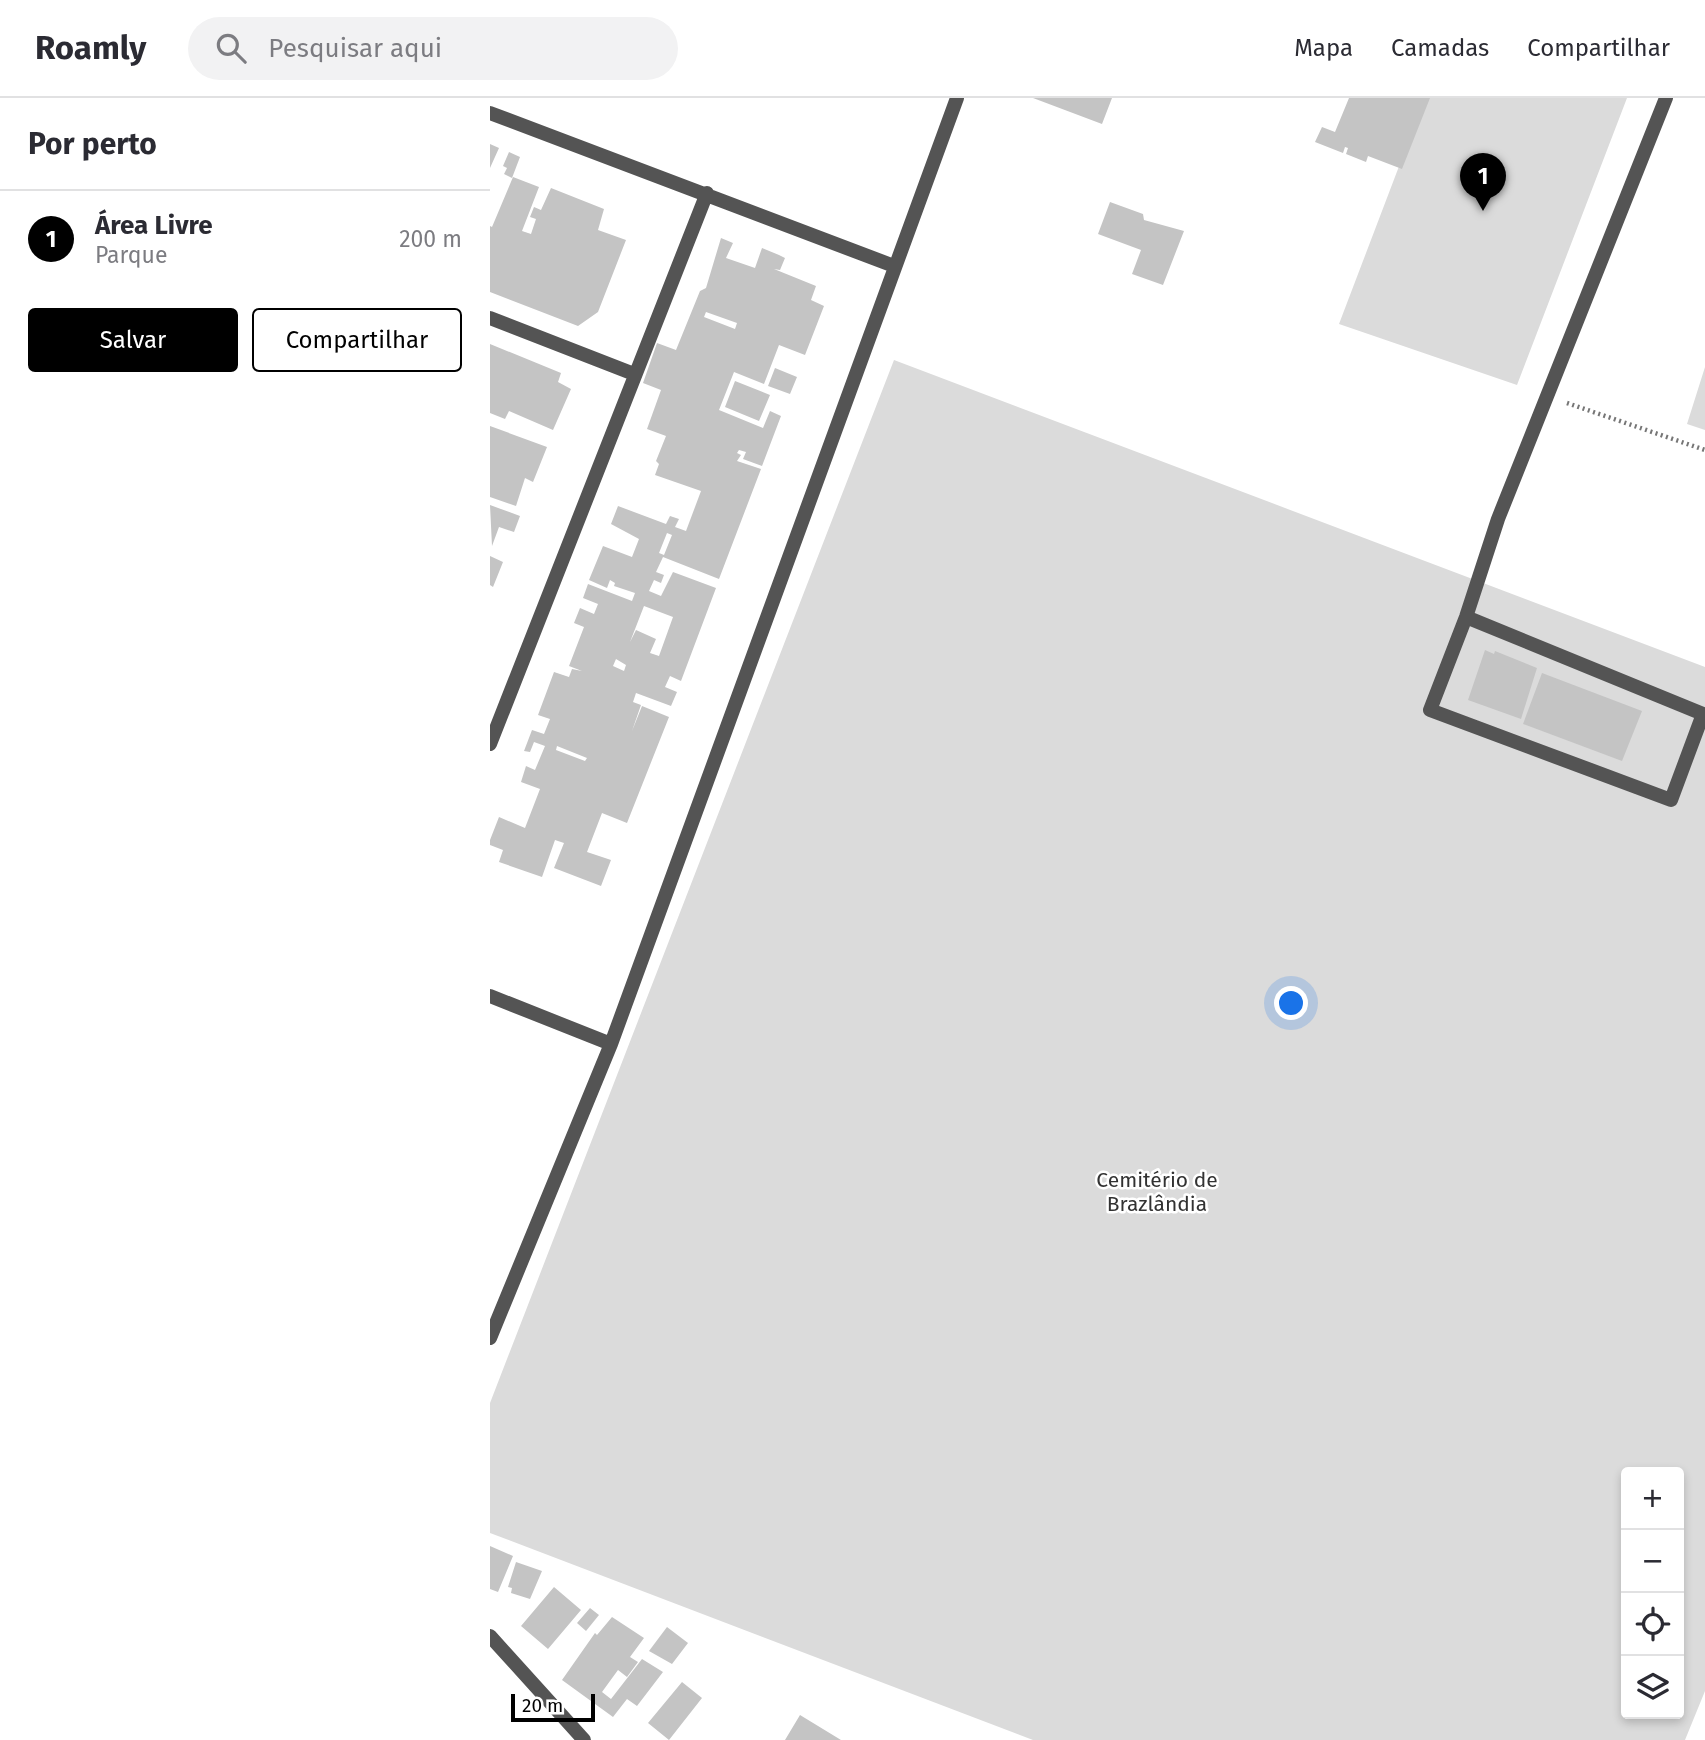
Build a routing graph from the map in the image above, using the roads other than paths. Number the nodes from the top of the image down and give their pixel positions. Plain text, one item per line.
1 (957, 98) edge
2 (1666, 98) edge
3 (490, 113) edge
4 (706, 193) junction
5 (894, 266) junction
6 (490, 318) edge
7 (634, 374) junction
8 (1466, 617) junction
9 (490, 744) edge
10 (490, 996) edge
11 (611, 1044) junction
12 (490, 1338) edge
13 (490, 1636) edge
14 (584, 1740) edge

1 - 5 street
2 - 8 street
3 - 4 street
4 - 5 street
4 - 7 street
5 - 11 street
6 - 7 street
7 - 9 street
8 - 8 street
10 - 11 street
11 - 12 street
13 - 14 street

